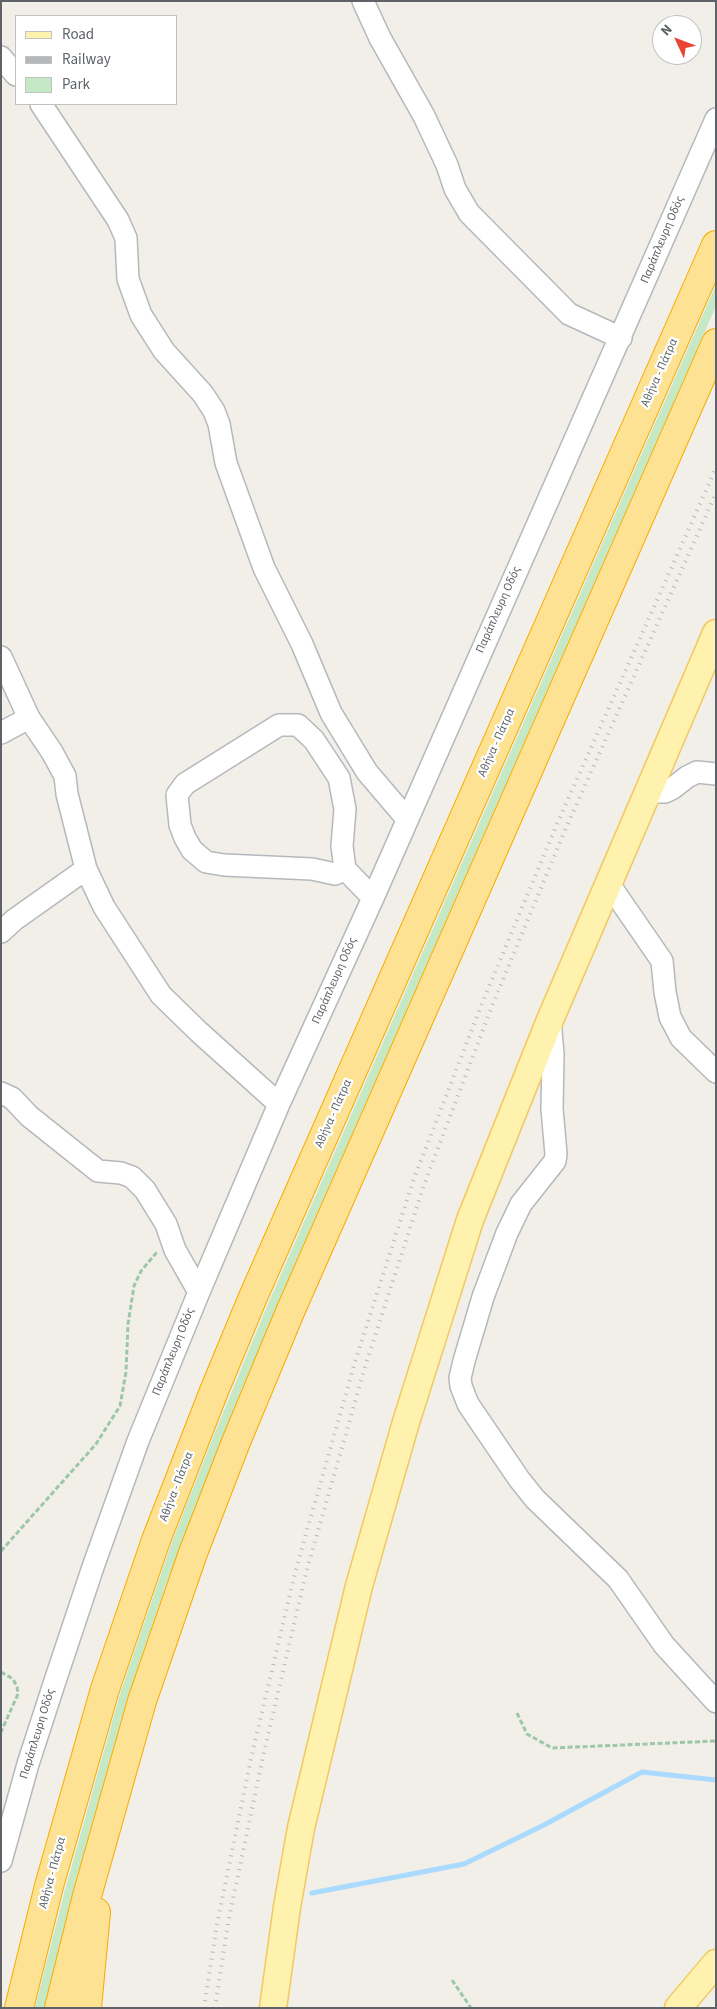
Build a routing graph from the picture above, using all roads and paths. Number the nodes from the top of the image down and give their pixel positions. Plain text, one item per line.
1 (363, 1) edge
2 (1, 57) edge
3 (15, 74) edge
4 (42, 105) edge
5 (716, 119) edge
6 (716, 245) edge
7 (620, 338) junction
8 (716, 343) edge
9 (716, 634) edge
10 (1, 657) edge
11 (8, 689) edge
12 (29, 718) junction
13 (1, 733) edge
14 (716, 774) edge
15 (648, 792) junction
16 (407, 819) junction
17 (86, 869) junction
18 (345, 869) junction
19 (609, 884) junction
20 (373, 898) junction
21 (1, 932) edge
22 (550, 1020) junction
23 (716, 1072) edge
24 (1, 1093) edge
25 (280, 1104) junction
26 (172, 1240) junction
27 (199, 1292) junction
28 (1, 1551) edge
29 (1, 1672) edge
30 (716, 1702) edge
31 (517, 1713) dead end
32 (1, 1732) edge
33 (716, 1740) edge
34 (104, 1836) junction
35 (1, 1861) edge
36 (716, 1963) edge
37 (452, 1980) dead end
38 (19, 2008) edge
39 (59, 2008) edge
40 (88, 2008) edge
41 (274, 2008) edge
42 (471, 2008) edge
43 (678, 2008) edge

1 - 7 street
2 - 3 street
4 - 16 street
5 - 7 street, Παράπλευρη Οδός
6 - 38 highway, Αθήνα - Πάτρα
7 - 16 street, Παράπλευρη Οδός
8 - 34 highway
9 - 15 main road
10 - 11 street
11 - 12 street
12 - 13 street
12 - 17 street
14 - 15 street
15 - 19 main road
16 - 20 street, Παράπλευρη Οδός
17 - 21 street
17 - 25 street
18 - 18 street
18 - 20 street
19 - 22 main road
19 - 23 street
20 - 25 street, Παράπλευρη Οδός
22 - 30 street
22 - 41 main road
24 - 26 street
25 - 27 street, Παράπλευρη Οδός
26 - 27 street
26 - 28 path
27 - 35 street, Παράπλευρη Οδός
29 - 32 path
31 - 33 path
34 - 39 highway
34 - 40 highway
36 - 43 main road
37 - 42 path

